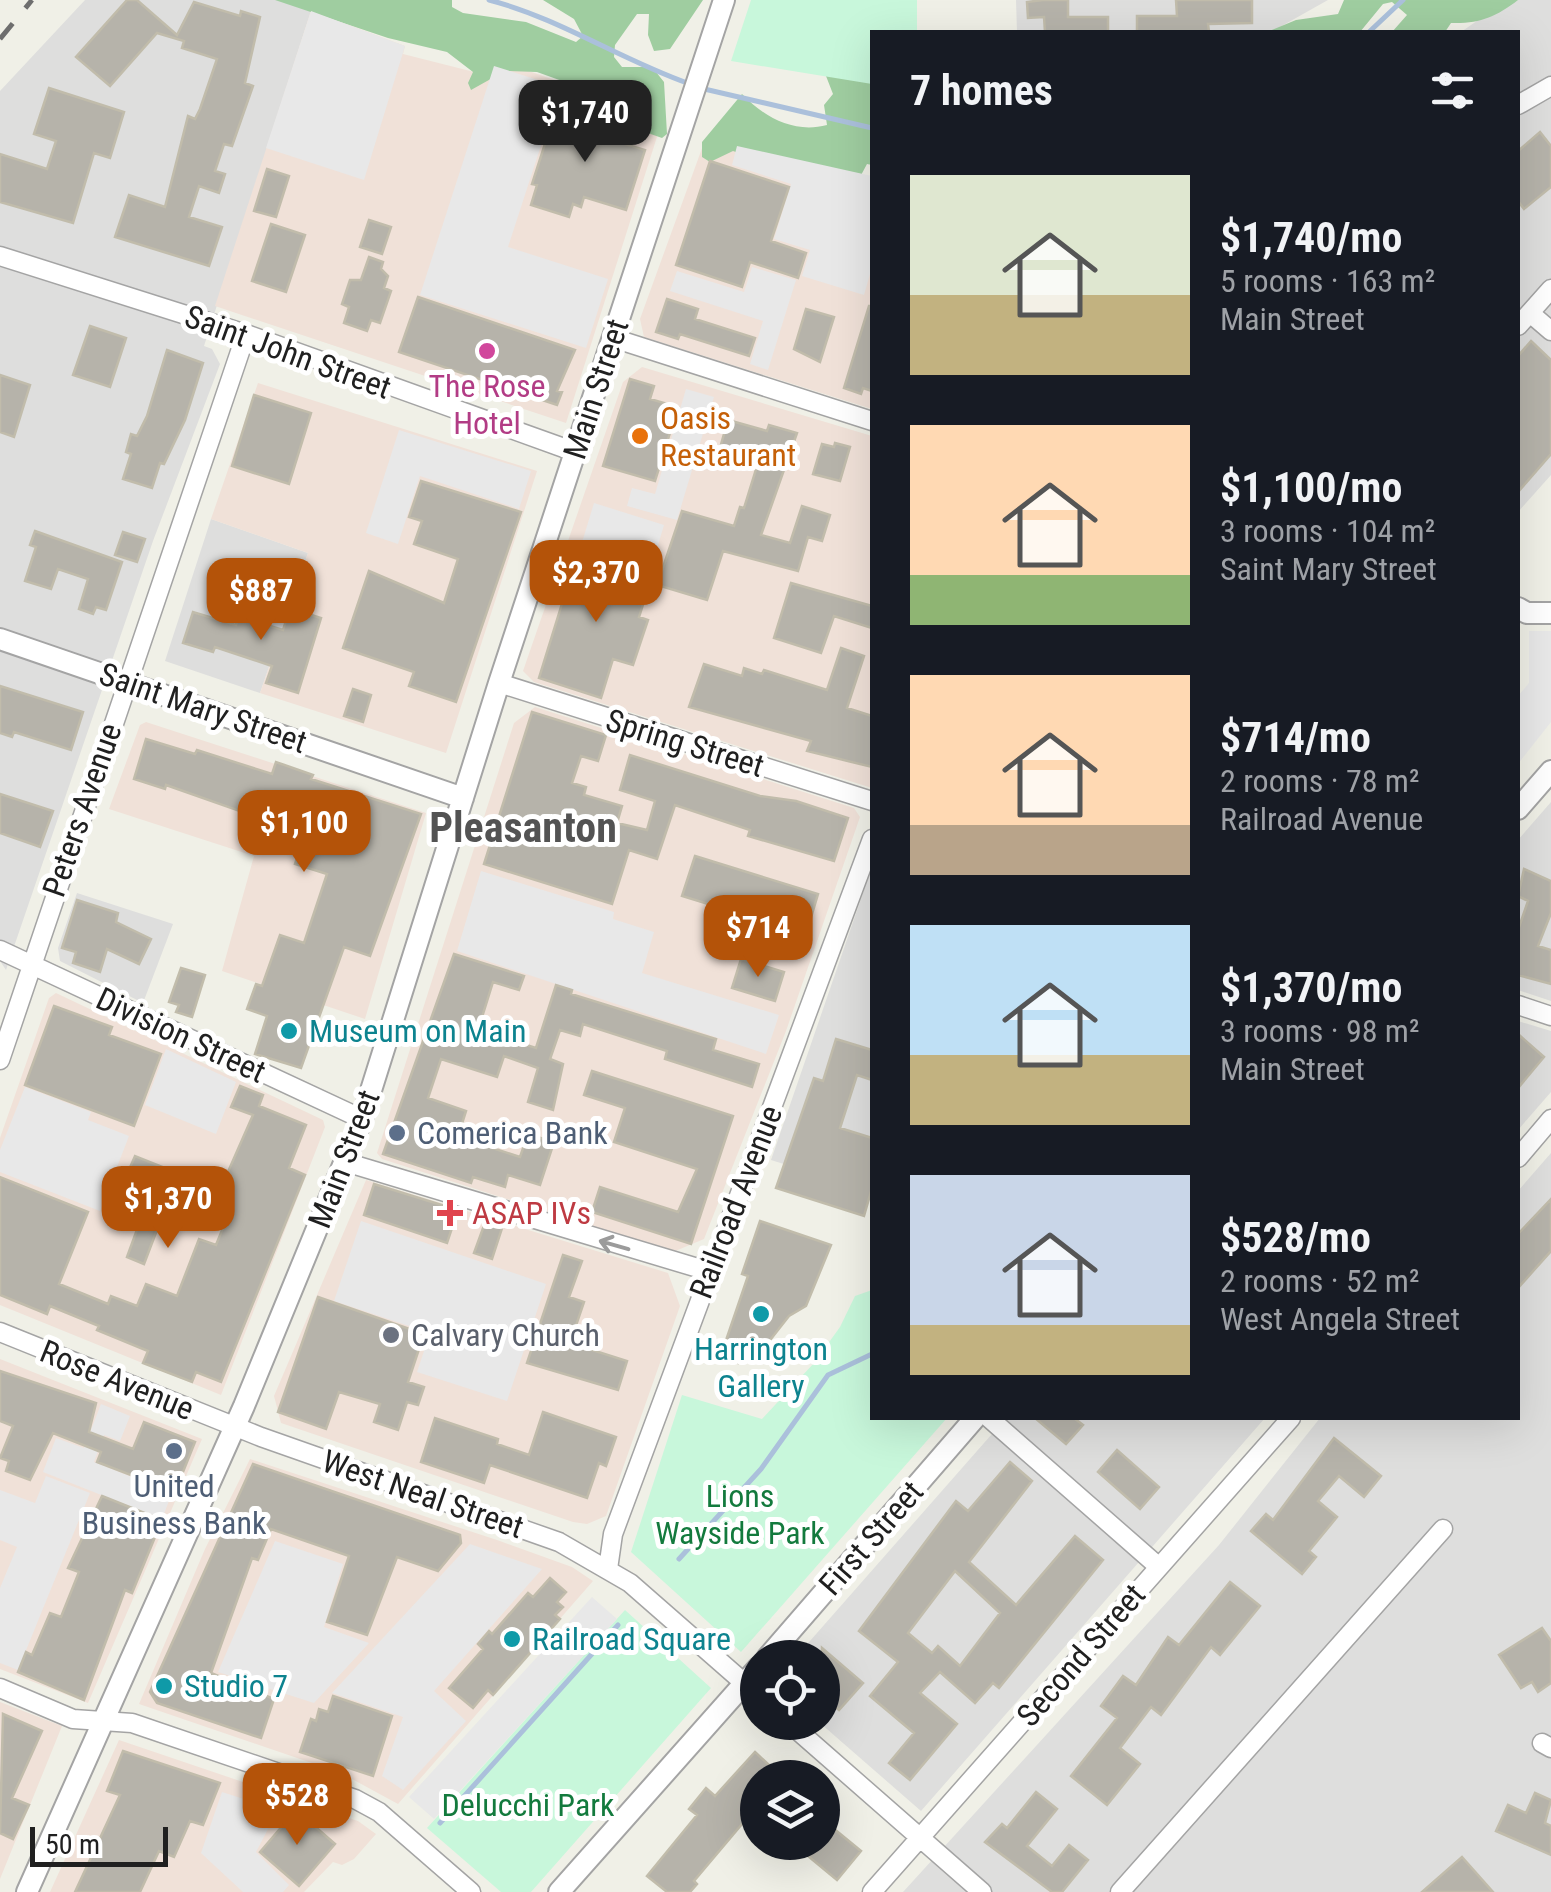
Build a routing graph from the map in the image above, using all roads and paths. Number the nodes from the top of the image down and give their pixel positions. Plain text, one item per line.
1 (724, 0) edge
2 (1551, 86) edge
3 (1520, 104) edge
4 (0, 256) edge
5 (1551, 289) edge
6 (1524, 320) edge
7 (1551, 331) edge
8 (246, 334) junction
9 (613, 338) junction
10 (870, 419) edge
11 (576, 452) junction
12 (1551, 605) edge
13 (1520, 606) edge
14 (1520, 608) edge
15 (1551, 613) edge
16 (0, 639) edge
17 (126, 682) junction
18 (499, 684) junction
19 (1551, 772) edge
20 (463, 798) junction
21 (870, 800) edge
22 (1520, 808) edge
23 (870, 843) edge
24 (0, 950) edge
25 (30, 965) junction
26 (1520, 1006) edge
27 (1551, 1016) edge
28 (0, 1060) edge
29 (362, 1119) junction
30 (1551, 1119) edge
31 (1520, 1156) edge
32 (345, 1162) junction
33 (708, 1271) junction
34 (0, 1332) edge
35 (973, 1420) edge
36 (991, 1420) edge
37 (1289, 1420) edge
38 (235, 1427) junction
39 (1443, 1529) dead end
40 (1159, 1566) junction
41 (608, 1569) junction
42 (782, 1640) edge
43 (740, 1672) edge
44 (0, 1688) edge
45 (740, 1696) edge
46 (104, 1721) junction
47 (808, 1740) edge
48 (920, 1838) junction
49 (27, 1892) edge
50 (471, 1892) edge
51 (560, 1892) edge
52 (872, 1892) edge
53 (982, 1892) edge
54 (1120, 1892) edge

1 - 9 street, Main Street
2 - 3 street
4 - 8 street, Saint John Street
5 - 6 street
6 - 7 street
8 - 11 street, Saint John Street
8 - 17 street, Peters Avenue
9 - 10 street
9 - 11 street, Main Street
11 - 18 street, Main Street
12 - 13 street
14 - 15 street
16 - 17 street, Saint Mary Street
17 - 20 street, Saint Mary Street
17 - 25 street, Peters Avenue
18 - 20 street, Main Street
18 - 21 street, Spring Street
19 - 22 street
20 - 29 street, Main Street
23 - 33 street, Railroad Avenue
24 - 25 street, Division Street
25 - 28 street, Peters Avenue
25 - 29 street, Division Street
26 - 27 street
29 - 32 street, Main Street
30 - 31 street
33 -> 32 street
32 - 38 street, Main Street
33 - 41 street, Railroad Avenue
34 - 38 street, Rose Avenue
35 - 42 street, First Street
36 - 40 street
37 - 40 street, Second Street
38 - 41 street, West Neal Street
38 - 46 street, Main Street
39 - 54 street
40 - 48 street, Second Street
41 - 43 street, West Neal Street
44 - 46 street
45 - 51 street
46 - 49 street, Main Street
46 - 50 street
47 - 48 street
48 - 52 street, Second Street
48 - 53 street

